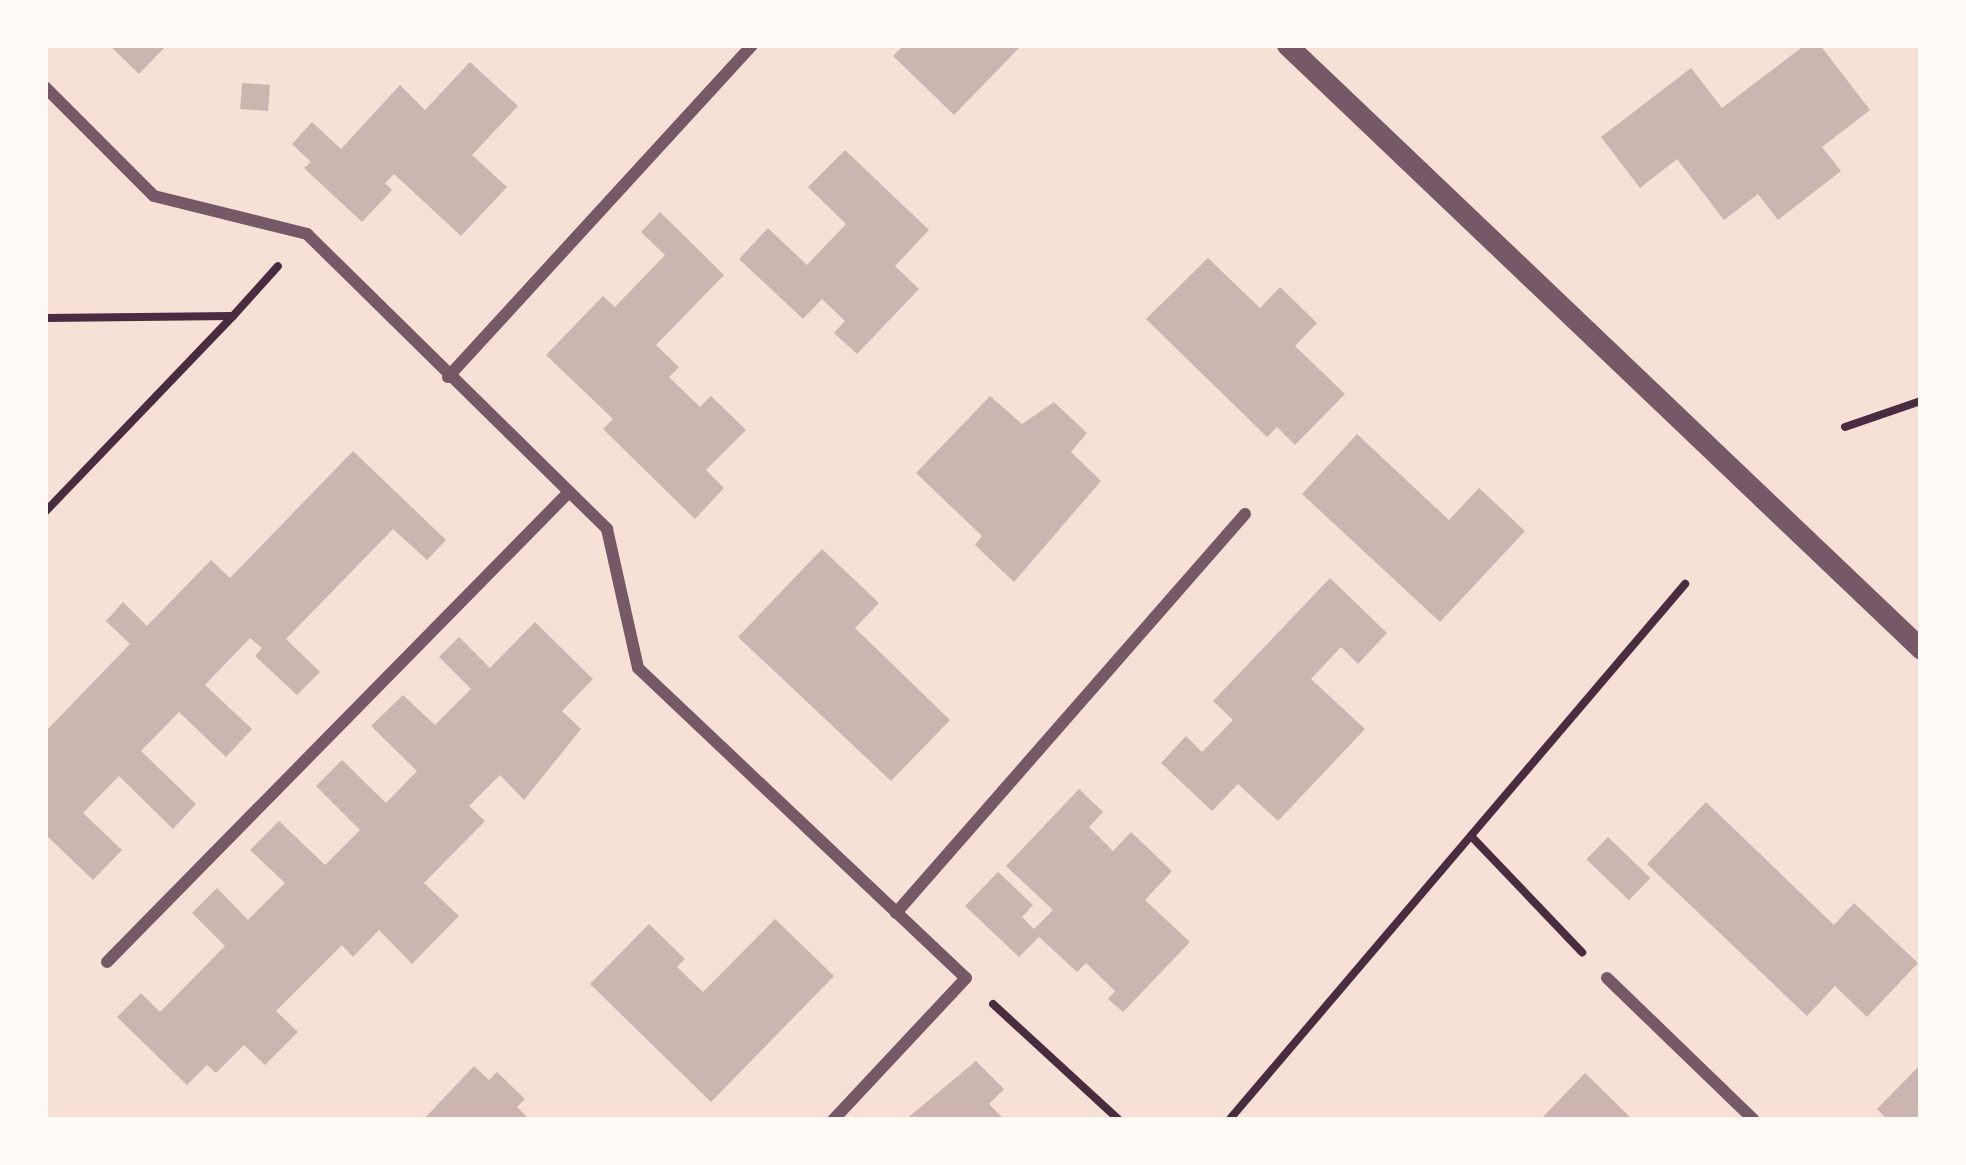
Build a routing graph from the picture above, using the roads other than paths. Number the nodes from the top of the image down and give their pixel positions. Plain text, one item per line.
1 (752, 45) edge
2 (1288, 45) edge
3 (45, 87) edge
4 (448, 376) junction
5 (569, 492) junction
6 (1245, 514) dead end
7 (1921, 649) edge
8 (896, 913) junction
9 (107, 962) dead end
10 (1607, 978) road end
11 (833, 1120) edge
12 (1754, 1120) edge

1 - 4 street
2 - 7 street
3 - 4 street
4 - 5 street
5 - 8 street
5 - 9 street
6 - 8 street
8 - 11 street
10 - 12 street

